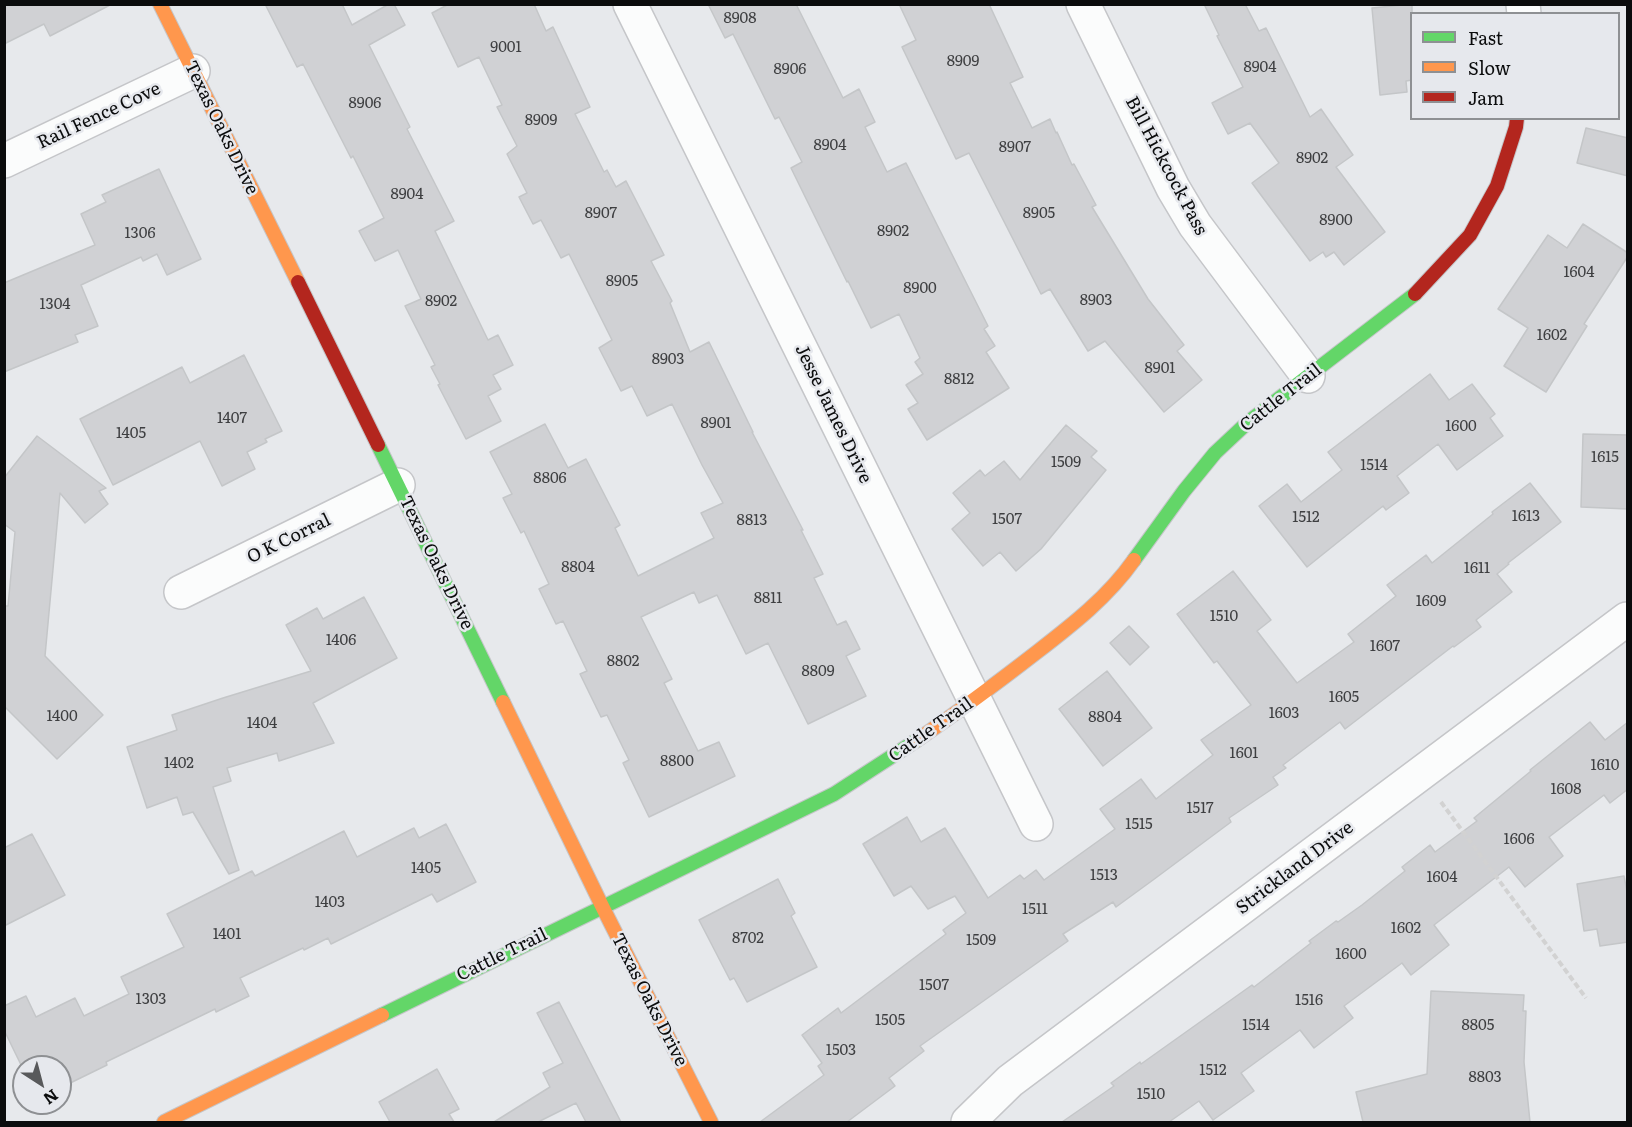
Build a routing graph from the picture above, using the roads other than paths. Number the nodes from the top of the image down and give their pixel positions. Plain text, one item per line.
1 (160, 4) edge
2 (630, 4) edge
3 (1083, 4) edge
4 (193, 71) junction
5 (1517, 120) edge
6 (4, 161) edge
7 (1308, 376) junction
8 (398, 485) junction
9 (181, 592) dead end
10 (1627, 619) edge
11 (974, 701) junction
12 (1036, 824) dead end
13 (602, 906) junction
14 (164, 1122) edge
15 (711, 1122) edge
16 (968, 1122) edge

1 - 4 street, Texas Oaks Drive
2 - 11 street, Jesse James Drive
3 - 7 street, Bill Hickcock Pass
4 - 6 street, Rail Fence Cove
4 - 8 street, Texas Oaks Drive
5 - 7 street, Cattle Trail
7 - 11 street, Cattle Trail
8 - 9 street, O K Corral
8 - 13 street, Texas Oaks Drive
10 - 16 street, Strickland Drive
11 - 12 street, Jesse James Drive
11 - 13 street, Cattle Trail
13 - 14 street, Cattle Trail
13 - 15 street, Texas Oaks Drive

